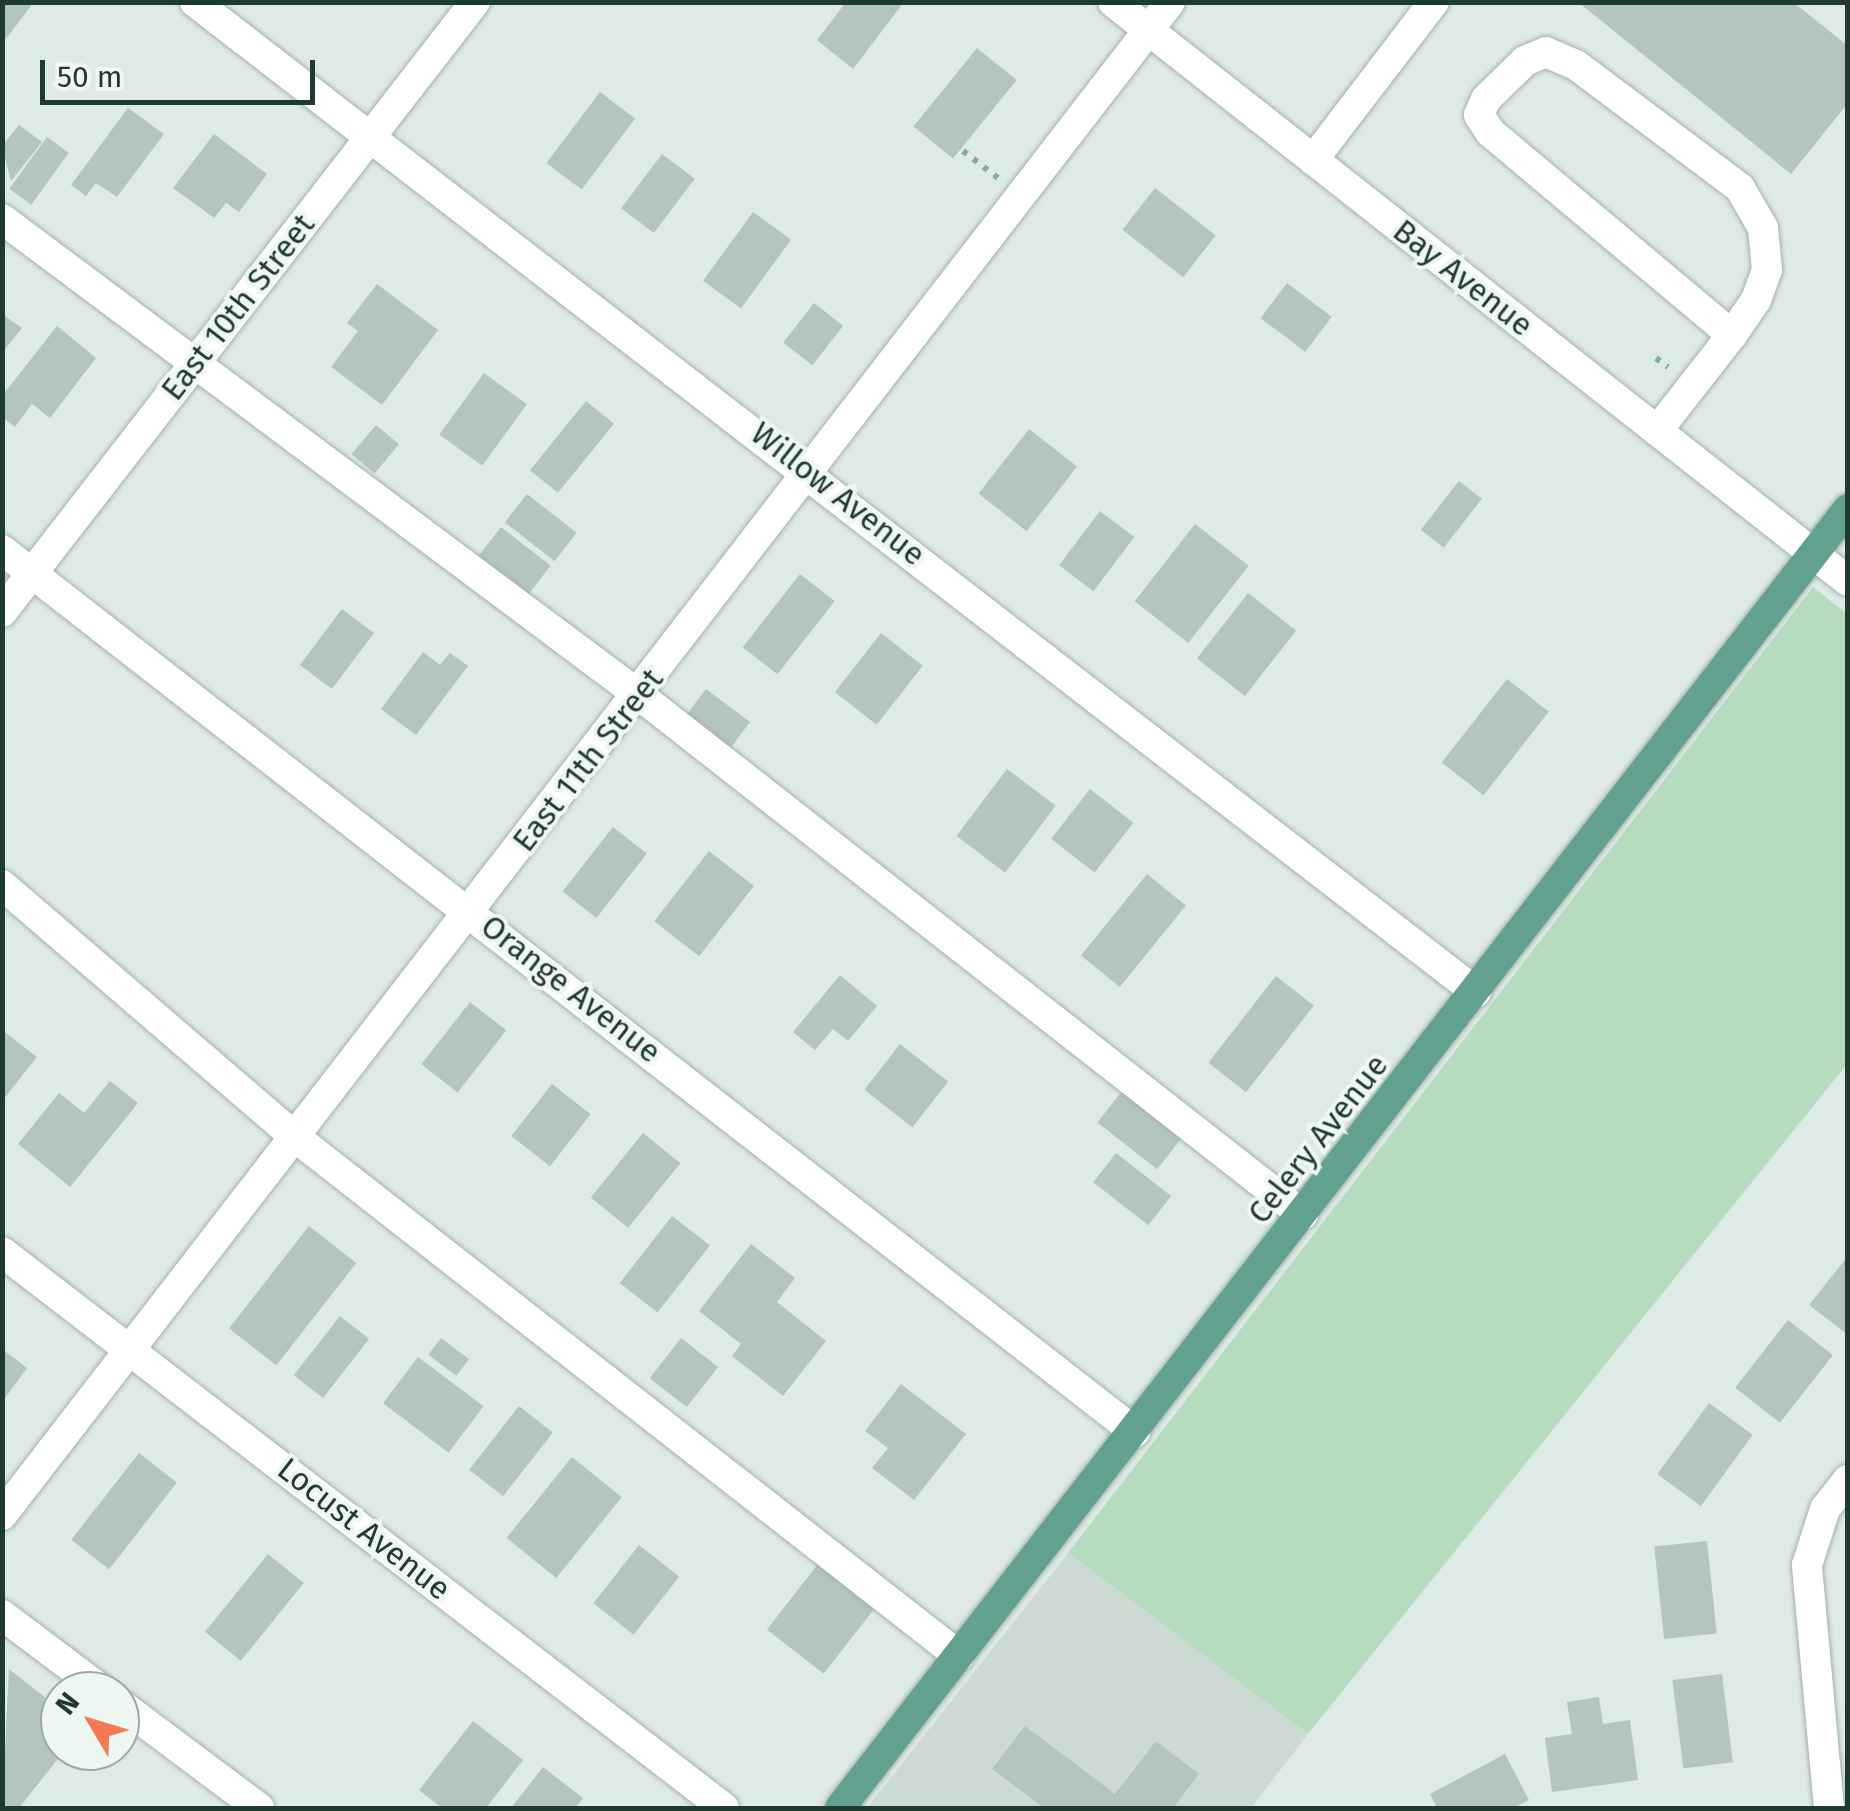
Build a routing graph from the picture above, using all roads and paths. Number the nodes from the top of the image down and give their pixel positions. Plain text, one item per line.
1 (195, 2) edge
2 (475, 2) edge
3 (1113, 2) edge
4 (1170, 2) edge
5 (1434, 2) edge
6 (1150, 29) junction
7 (370, 136) junction
8 (1314, 160) junction
9 (2, 218) edge
10 (1732, 335) junction
11 (192, 367) junction
12 (1657, 431) junction
13 (812, 474) junction
14 (1848, 508) edge
15 (2, 550) edge
16 (1812, 554) junction
17 (32, 573) junction
18 (1848, 580) edge
19 (2, 612) edge
20 (639, 695) junction
21 (2, 885) edge
22 (470, 910) junction
23 (1476, 992) junction
24 (295, 1137) junction
25 (1304, 1214) junction
26 (2, 1252) edge
27 (130, 1350) junction
28 (1136, 1432) junction
29 (1848, 1480) edge
30 (2, 1515) edge
31 (2, 1615) edge
32 (959, 1656) junction
33 (76, 1671) edge
34 (140, 1719) edge
35 (259, 1808) edge
36 (724, 1808) edge
37 (840, 1808) edge
38 (1828, 1808) edge

1 - 7 street, Willow Avenue
2 - 7 street, East 10th Street
3 - 6 street, Bay Avenue
4 - 6 street, East 11th Street
5 - 8 street
6 - 8 street, Bay Avenue
6 - 13 street, East 11th Street
7 - 11 street, East 10th Street
7 - 13 street, Willow Avenue
8 - 12 street, Bay Avenue
9 - 11 street
10 - 10 street
10 - 12 street
11 - 17 street, East 10th Street
11 - 20 street
12 - 16 street, Bay Avenue
13 - 20 street, East 11th Street
13 - 23 street, Willow Avenue
14 - 16 main road, Celery Avenue
15 - 17 street, Orange Avenue
16 - 18 street, Bay Avenue
16 - 23 main road, Celery Avenue
17 - 19 street, East 10th Street
17 - 22 street, Orange Avenue
20 - 22 street, East 11th Street
20 - 25 street
21 - 24 street
22 - 24 street, East 11th Street
22 - 28 street, Orange Avenue
23 - 25 main road, Celery Avenue
24 - 27 street, East 11th Street
24 - 32 street
25 - 28 main road, Celery Avenue
26 - 27 street, Locust Avenue
27 - 30 street, East 11th Street
27 - 36 street, Locust Avenue
28 - 32 main road, Celery Avenue
29 - 38 street
31 - 33 street
32 - 37 main road, Celery Avenue
34 - 35 street

